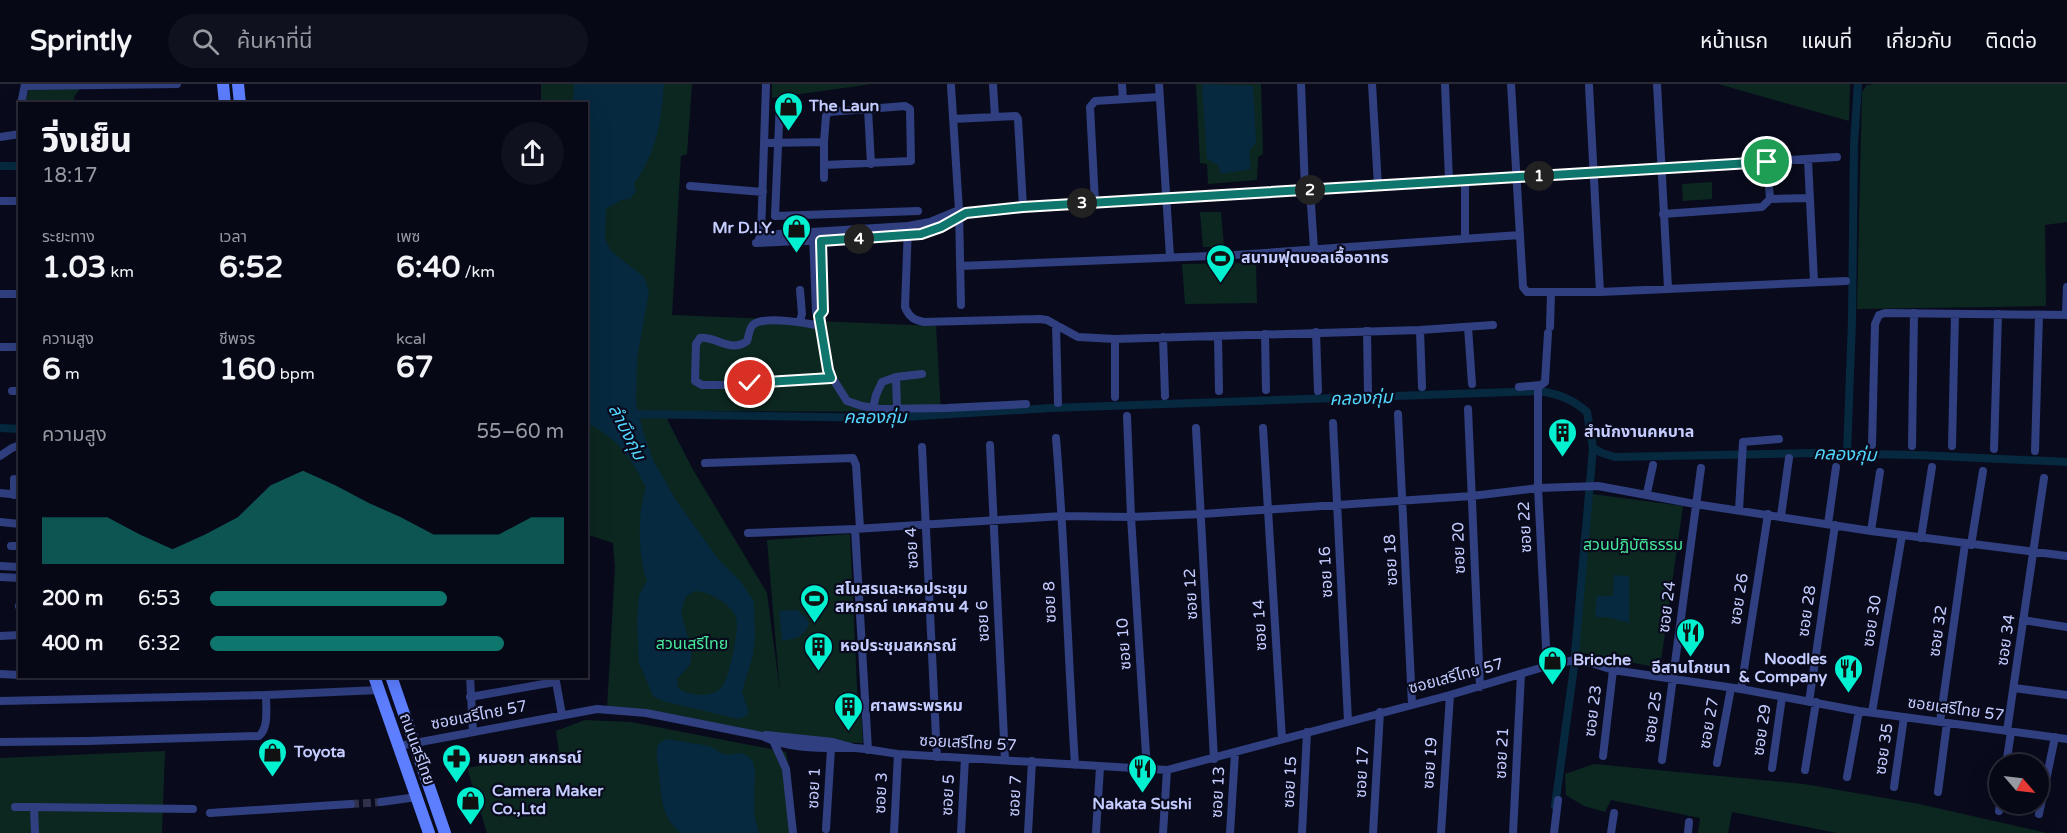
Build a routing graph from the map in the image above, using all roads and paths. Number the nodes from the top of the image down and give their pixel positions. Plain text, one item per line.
1 (177, 84) edge
2 (223, 84) edge
3 (238, 84) edge
4 (766, 84) edge
5 (1122, 84) edge
6 (1158, 84) edge
7 (1301, 84) edge
8 (1372, 84) edge
9 (1445, 84) edge
10 (1511, 84) edge
11 (1657, 84) edge
12 (25, 85) edge
13 (993, 85) edge
14 (951, 86) dead end
15 (1589, 86) dead end
16 (1159, 97) junction
17 (1123, 99) junction
18 (780, 100) dead end
19 (21, 102) edge
20 (225, 102) edge
21 (240, 102) edge
22 (868, 109) junction
23 (995, 117) junction
24 (953, 119) junction
25 (18, 134) edge
26 (0, 137) edge
27 (778, 142) junction
28 (824, 142) junction
29 (765, 143) junction
30 (1837, 157) dead end
31 (1808, 160) junction
32 (1767, 162) junction
33 (871, 164) junction
34 (824, 165) junction
35 (1660, 168) junction
36 (1593, 172) junction
37 (1517, 177) junction
38 (824, 178) dead end
39 (1449, 180) junction
40 (1465, 180) junction
41 (690, 186) dead end
42 (1378, 186) junction
43 (1307, 190) junction
44 (763, 192) junction
45 (1166, 198) junction
46 (1810, 198) junction
47 (1770, 199) junction
48 (0, 201) edge
49 (18, 201) edge
50 (1095, 202) junction
51 (1023, 207) junction
52 (918, 211) dead end
53 (961, 214) junction
54 (1663, 214) junction
55 (817, 215) junction
56 (908, 231) junction
57 (1520, 235) junction
58 (817, 236) junction
59 (1465, 239) junction
60 (1314, 249) junction
61 (1170, 256) junction
62 (960, 266) junction
63 (1846, 280) dead end
64 (1814, 281) junction
65 (2067, 287) edge
66 (1668, 288) junction
67 (800, 290) dead end
68 (1600, 292) junction
69 (1551, 293) junction
70 (0, 294) edge
71 (18, 294) edge
72 (961, 305) dead end
73 (1914, 314) junction
74 (1955, 314) junction
75 (1998, 314) junction
76 (2039, 315) junction
77 (2067, 315) edge
78 (800, 321) junction
79 (820, 321) junction
80 (1056, 324) junction
81 (1493, 326) dead end
82 (1468, 327) junction
83 (1420, 330) junction
84 (1367, 331) junction
85 (1316, 332) junction
86 (1265, 334) junction
87 (1218, 336) junction
88 (1163, 337) junction
89 (1114, 339) junction
90 (0, 347) edge
91 (18, 347) edge
92 (922, 374) dead end
93 (896, 377) junction
94 (831, 378) junction
95 (750, 383) dead end
96 (1472, 384) dead end
97 (730, 385) dead end
98 (1422, 387) dead end
99 (1519, 387) dead end
100 (1538, 389) junction
101 (1266, 390) dead end
102 (1219, 391) dead end
103 (1318, 391) dead end
104 (1368, 392) dead end
105 (1165, 396) dead end
106 (1115, 397) dead end
107 (1058, 403) dead end
108 (1026, 404) dead end
109 (873, 408) junction
110 (897, 408) junction
111 (1468, 409) dead end
112 (1398, 414) dead end
113 (1127, 416) dead end
114 (1333, 423) dead end
115 (1196, 428) dead end
116 (1263, 428) dead end
117 (1056, 438) dead end
118 (1779, 439) dead end
119 (990, 445) dead end
120 (1872, 445) dead end
121 (18, 446) edge
122 (1912, 446) dead end
123 (1952, 446) dead end
124 (922, 447) dead end
125 (1994, 449) dead end
126 (2036, 452) dead end
127 (0, 456) edge
128 (1789, 458) dead end
129 (705, 463) dead end
130 (1653, 465) dead end
131 (1836, 467) dead end
132 (1932, 467) dead end
133 (1701, 468) dead end
134 (1983, 471) dead end
135 (1880, 472) dead end
136 (2044, 478) dead end
137 (14, 479) dead end
138 (1538, 488) junction
139 (0, 493) edge
140 (1647, 494) junction
141 (17, 495) edge
142 (1472, 496) junction
143 (1403, 501) junction
144 (1338, 504) junction
145 (1695, 504) junction
146 (1268, 510) junction
147 (1739, 510) junction
148 (1202, 514) junction
149 (1768, 514) junction
150 (1062, 516) junction
151 (1781, 516) junction
152 (1131, 517) junction
153 (994, 520) junction
154 (0, 522) edge
155 (926, 523) junction
156 (18, 524) edge
157 (1832, 525) junction
158 (857, 528) junction
159 (1871, 531) junction
160 (748, 533) dead end
161 (1902, 535) junction
162 (1922, 538) junction
163 (1968, 544) junction
164 (2033, 552) junction
165 (2067, 556) edge
166 (0, 566) edge
167 (18, 567) edge
168 (0, 577) edge
169 (18, 578) edge
170 (2023, 620) junction
171 (2067, 627) edge
172 (18, 635) edge
173 (0, 636) edge
174 (1547, 666) junction
175 (1613, 670) junction
176 (1521, 674) junction
177 (0, 675) edge
178 (18, 675) edge
179 (375, 678) edge
180 (392, 678) edge
181 (470, 678) edge
182 (1673, 678) junction
183 (555, 679) edge
184 (1480, 687) junction
185 (1731, 688) junction
186 (2014, 688) junction
187 (1741, 689) junction
188 (379, 690) junction
189 (266, 695) junction
190 (1450, 695) junction
191 (2067, 695) edge
192 (470, 697) junction
193 (1782, 697) junction
194 (0, 701) edge
195 (1813, 702) junction
196 (1412, 704) junction
197 (1859, 711) junction
198 (1380, 712) junction
199 (1872, 712) junction
200 (562, 715) junction
201 (1904, 717) junction
202 (1348, 721) junction
203 (1943, 723) junction
204 (2009, 731) junction
205 (473, 732) junction
206 (1307, 732) junction
207 (2055, 737) junction
208 (772, 738) junction
209 (1282, 739) junction
210 (2067, 739) edge
211 (0, 742) edge
212 (414, 743) junction
213 (399, 746) junction
214 (854, 748) junction
215 (831, 749) junction
216 (868, 750) junction
217 (1235, 753) junction
218 (898, 754) junction
219 (2007, 754) edge
220 (1603, 756) dead end
221 (937, 757) junction
222 (965, 758) junction
223 (1214, 759) junction
224 (1005, 760) junction
225 (1662, 760) dead end
226 (1032, 761) junction
227 (1717, 763) dead end
228 (1074, 765) junction
229 (2049, 766) edge
230 (1100, 767) junction
231 (1772, 768) dead end
232 (1147, 770) junction
233 (1167, 770) junction
234 (1805, 770) dead end
235 (1847, 777) dead end
236 (1894, 787) dead end
237 (1938, 792) dead end
238 (417, 797) junction
239 (1558, 800) dead end
240 (381, 802) tunnel mouth
241 (351, 804) tunnel mouth
242 (15, 807) dead end
243 (34, 807) junction
244 (193, 808) dead end
245 (210, 813) dead end
246 (1614, 813) dead end
247 (1689, 822) dead end
248 (826, 830) dead end
249 (35, 833) edge
250 (429, 833) edge
251 (445, 833) edge
252 (793, 833) edge
253 (894, 833) edge
254 (961, 833) edge
255 (1028, 833) edge
256 (1096, 833) edge
257 (1163, 833) edge
258 (1230, 833) edge
259 (1302, 833) edge
260 (1373, 833) edge
261 (1441, 833) edge
262 (1514, 833) edge
263 (1554, 833) edge
264 (1611, 833) edge
265 (1688, 833) edge

1 - 12 street
2 - 20 main road
3 - 21 main road
4 - 29 street
5 - 17 street
6 - 16 street
7 - 43 street
8 - 42 street
9 - 39 street
10 - 37 street
11 - 35 street
12 - 19 street
13 - 23 street
14 - 24 street
15 - 36 street
16 - 17 street
16 - 45 street
17 - 50 street
18 - 27 street
22 - 28 street
22 - 33 street
22 - 33 street
23 - 24 street
23 - 51 street
24 - 53 street
25 - 26 street
27 - 28 street
27 - 29 street
27 - 55 street
28 - 34 street
29 - 44 street
30 - 31 street
31 - 32 street
31 - 46 street
32 - 35 street
32 - 47 street
33 - 34 street
34 - 38 street
35 - 36 street
35 - 54 street
36 - 37 street
36 - 68 street
37 - 40 street
37 - 57 street
39 - 40 street
39 - 42 street
40 - 59 street
41 - 44 street
42 - 43 street
43 - 45 street
43 - 60 street
44 - 58 street
45 - 50 street
45 - 61 street
46 - 47 street
46 - 64 street
47 - 54 street
48 - 49 street
50 - 51 street
51 - 53 street
52 - 55 street
53 - 56 street
53 - 62 street
54 - 66 street
55 - 58 street
56 - 58 street
56 - 80 street
57 - 59 street
57 - 69 street
58 - 79 street
59 - 60 street
60 - 61 street
61 - 62 street
62 - 72 street
63 - 64 street
64 - 66 street
65 - 77 street
66 - 68 street
67 - 78 street
68 - 69 street
69 - 100 street, ซอย 22
70 - 71 street
73 - 74 street
73 - 120 street
73 - 122 street
74 - 75 street
74 - 123 street
75 - 76 street
75 - 125 street
76 - 77 street
76 - 126 street
78 - 79 street
78 - 97 street
79 - 94 street
80 - 89 street
80 - 107 street
81 - 82 street
82 - 83 street
82 - 96 street
83 - 84 street
83 - 98 street
84 - 85 street
84 - 104 street
85 - 86 street
85 - 103 street
86 - 87 street
86 - 101 street
87 - 88 street
87 - 102 street
88 - 89 street
88 - 105 street
89 - 106 street
90 - 91 street
92 - 93 street
93 - 109 street
93 - 110 street
94 - 95 street
94 - 109 street
99 - 100 street
100 - 138 street, ซอย 22
108 - 110 street
109 - 110 street
111 - 142 street, ซอย 20
112 - 143 street, ซอย 18
113 - 152 street, ซอย 10
114 - 144 street, ซอย 16
115 - 148 street, ซอย 12
116 - 146 street, ซอย 14
117 - 150 street, ซอย 8
118 - 147 street
119 - 153 street, ซอย 6
121 - 127 street
124 - 155 street, ซอย 4
128 - 151 street
129 - 158 street
130 - 140 street
131 - 157 street, ซอย 28
132 - 162 street
133 - 145 street, ซอย 24
134 - 163 street, ซอย 32
135 - 159 street
136 - 164 street, ซอย 34
137 - 141 street
138 - 140 street
138 - 142 street
138 - 174 street, ซอย 22
139 - 141 street
140 - 145 street
142 - 143 street
142 - 184 street, ซอย 20
143 - 144 street
143 - 196 street, ซอย 18
144 - 146 street
144 - 202 street, ซอย 16
145 - 147 street
145 - 182 street, ซอย 24
146 - 148 street
146 - 209 street, ซอย 14
147 - 149 street
148 - 152 street
148 - 223 street, ซอย 12
149 - 151 street
149 - 187 street, ซอย 26
150 - 152 street
150 - 153 street
150 - 228 street, ซอย 8
151 - 157 street
152 - 232 street, ซอย 10
153 - 155 street
153 - 224 street, ซอย 6
154 - 156 street
155 - 158 street
155 - 221 street, ซอย 4
157 - 159 street
157 - 195 street, ซอย 28
158 - 160 street
158 - 216 street
159 - 161 street
161 - 162 street
161 - 199 street, ซอย 30
162 - 163 street
163 - 164 street
163 - 203 street, ซอย 32
164 - 165 street
164 - 170 street, ซอย 34
166 - 167 street
168 - 169 street
170 - 171 street
170 - 186 street, ซอย 34
172 - 173 street
174 - 175 street, ซอยเสรีไทย 57
174 - 176 street, ซอยเสรีไทย 57
175 - 182 street, ซอยเสรีไทย 57
175 - 220 street, ซอย 23
176 - 184 street, ซอยเสรีไทย 57
176 - 262 street, ซอย 21
177 - 178 street
179 - 188 main road, ถนนเสรีไทย
180 - 212 main road, ถนนเสรีไทย
181 - 192 street
182 - 185 street, ซอยเสรีไทย 57
182 - 225 street, ซอย 25
183 - 192 street
183 - 200 street
184 - 190 street, ซอยเสรีไทย 57
185 - 187 street, ซอยเสรีไทย 57
185 - 227 street, ซอย 27
186 - 191 street
186 - 204 street, ซอย 34
187 - 193 street, ซอยเสรีไทย 57
188 - 189 street
188 - 213 main road, ถนนเสรีไทย
189 - 194 street
189 - 211 street
190 - 196 street, ซอยเสรีไทย 57
190 - 261 street, ซอย 19
192 - 205 street
193 - 195 street, ซอยเสรีไทย 57
193 - 231 street, ซอย 29
195 - 197 street, ซอยเสรีไทย 57
195 - 234 street, ซอย 28
196 - 198 street, ซอยเสรีไทย 57
197 - 199 street, ซอยเสรีไทย 57
197 - 235 street
198 - 202 street, ซอยเสรีไทย 57
198 - 260 street, ซอย 17
199 - 201 street, ซอยเสรีไทย 57
200 - 205 street, ซอยเสรีไทย 57
200 - 208 street, ซอยเสรีไทย 57
201 - 203 street, ซอยเสรีไทย 57
201 - 236 street, ซอย 35
202 - 206 street, ซอยเสรีไทย 57
203 - 204 street, ซอยเสรีไทย 57
203 - 237 street, ซอย 32
204 - 207 street, ซอยเสรีไทย 57
204 - 219 street, ซอย 34
205 - 212 street, ซอยเสรีไทย 57
206 - 209 street, ซอยเสรีไทย 57
206 - 259 street, ซอย 15
207 - 210 street, ซอยเสรีไทย 57
207 - 229 street
208 - 214 street, ซอยเสรีไทย 57
208 - 215 street, ซอยเสรีไทย 57
208 - 252 street
209 - 217 street, ซอยเสรีไทย 57
212 - 213 street, ซอยเสรีไทย 57
212 - 251 main road, ถนนเสรีไทย
213 - 238 main road, ถนนเสรีไทย
214 - 215 street, ซอยเสรีไทย 57
214 - 216 street, ซอยเสรีไทย 57
215 - 248 street, ซอย 1
216 - 218 street, ซอยเสรีไทย 57
217 - 223 street, ซอยเสรีไทย 57
217 - 258 street, ซอย 13
218 - 221 street, ซอยเสรีไทย 57
218 - 253 street, ซอย 3
221 - 222 street, ซอยเสรีไทย 57
222 - 224 street, ซอยเสรีไทย 57
222 - 254 street, ซอย 5
223 - 233 street, ซอยเสรีไทย 57
224 - 226 street, ซอยเสรีไทย 57
226 - 228 street, ซอยเสรีไทย 57
226 - 255 street, ซอย 7
228 - 230 street, ซอยเสรีไทย 57
230 - 232 street, ซอยเสรีไทย 57
230 - 256 street
232 - 233 street, ซอยเสรีไทย 57
233 - 257 street
238 - 240 street
238 - 250 main road, ถนนเสรีไทย
239 - 263 street
241 - 245 street
242 - 243 street
243 - 244 street
243 - 249 street
246 - 264 street
247 - 265 street

